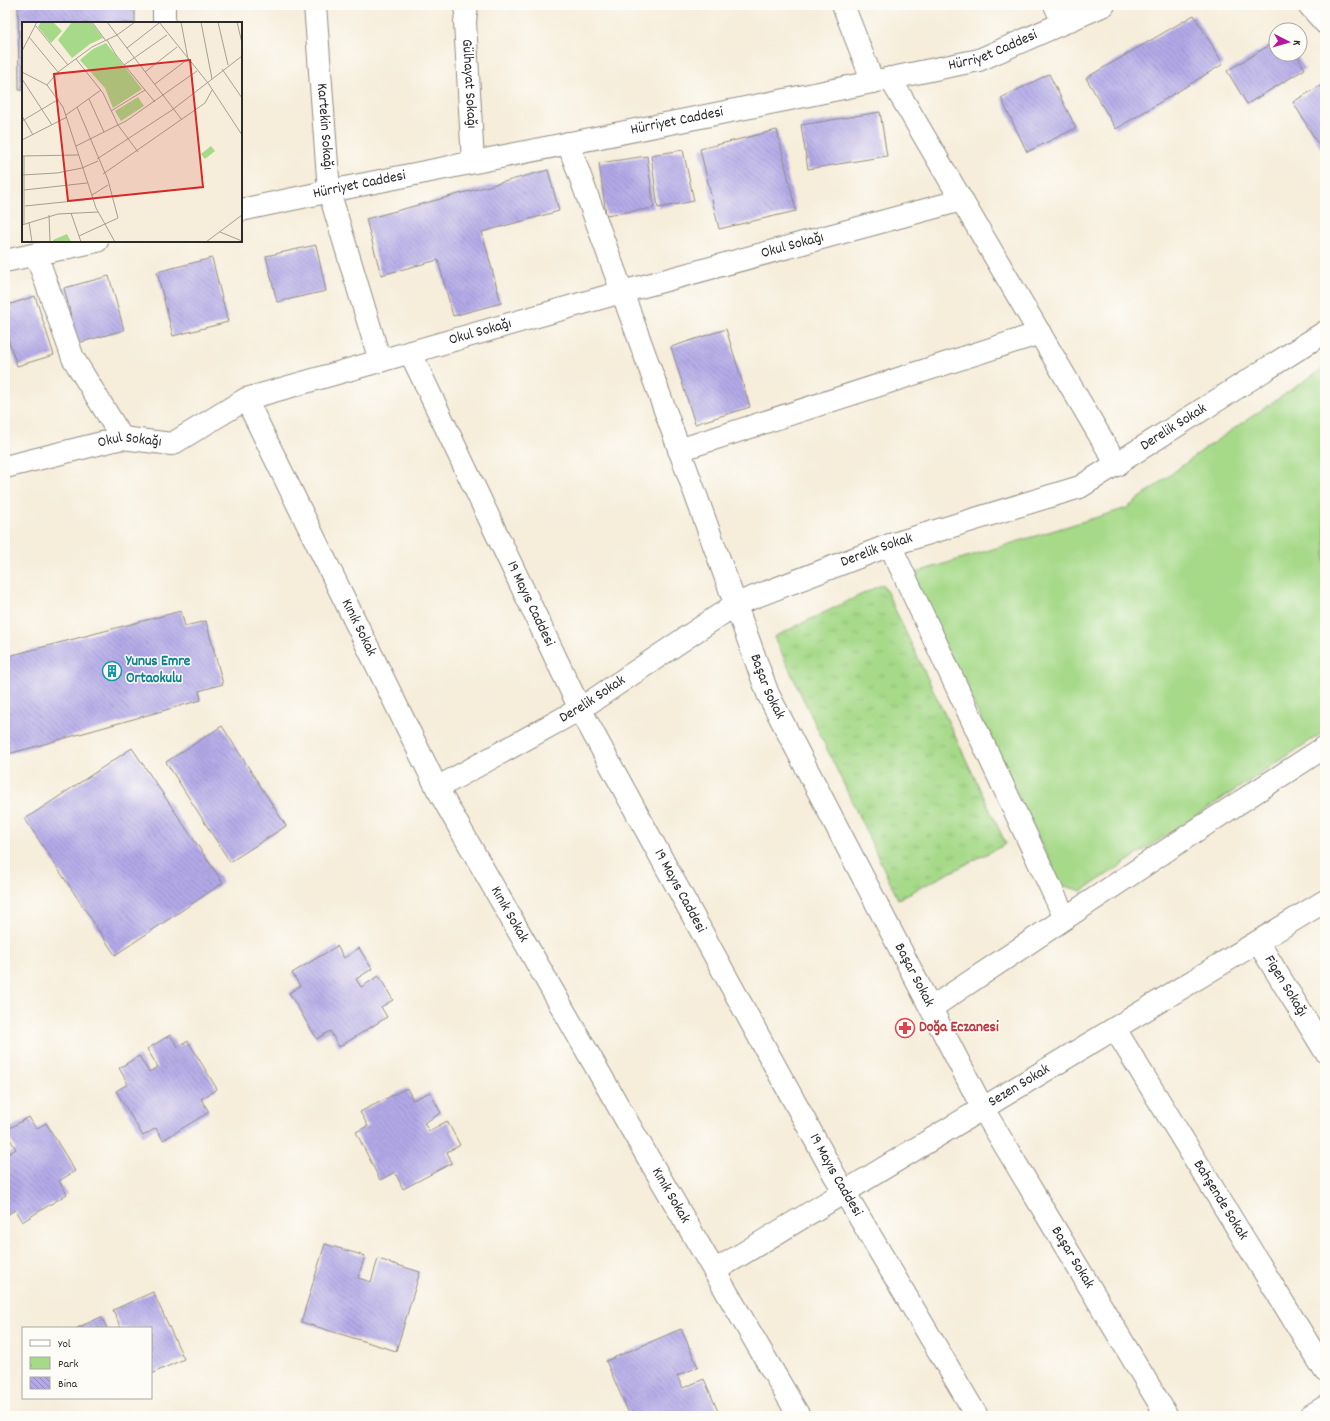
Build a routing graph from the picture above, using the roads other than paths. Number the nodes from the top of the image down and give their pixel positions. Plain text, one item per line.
1 (164, 5) edge
2 (315, 5) edge
3 (467, 5) edge
4 (842, 5) edge
5 (1104, 5) edge
6 (1309, 5) edge
7 (1059, 14) edge
8 (164, 22) edge
9 (1325, 23) edge
10 (882, 80) junction
11 (568, 143) junction
12 (472, 162) junction
13 (330, 191) junction
14 (962, 200) junction
15 (242, 210) edge
16 (92, 242) edge
17 (36, 254) junction
18 (5, 261) edge
19 (622, 292) junction
20 (1325, 332) edge
21 (1040, 334) junction
22 (410, 352) junction
23 (380, 361) junction
24 (246, 400) junction
25 (122, 438) junction
26 (680, 450) junction
27 (1117, 465) junction
28 (5, 467) edge
29 (890, 545) junction
30 (736, 604) junction
31 (580, 709) junction
32 (1325, 747) edge
33 (437, 788) junction
34 (1325, 900) edge
35 (1065, 918) junction
36 (1258, 942) junction
37 (931, 1008) junction
38 (1115, 1029) junction
39 (1325, 1050) edge
40 (983, 1109) junction
41 (845, 1193) junction
42 (714, 1272) junction
43 (1325, 1371) edge
44 (1325, 1407) edge
45 (799, 1416) edge
46 (977, 1416) edge
47 (1167, 1416) edge
48 (1310, 1416) edge

1 - 8 street
2 - 13 street, Kartekin Sokağı
3 - 12 street, Gülhayat Sokağı
4 - 10 street
5 - 7 street, Hürriyet Caddesi
6 - 9 street
7 - 10 street, Hürriyet Caddesi
10 - 11 street, Hürriyet Caddesi
10 - 14 street
11 - 12 street, Hürriyet Caddesi
11 - 19 street, Başar Sokak
12 - 13 street, Hürriyet Caddesi
13 - 15 street, Hürriyet Caddesi
13 - 23 street, Kartekin Sokağı
14 - 19 street, Okul Sokağı
14 - 21 street
16 - 17 street
17 - 18 street
17 - 25 street
19 - 22 street, Okul Sokağı
19 - 26 street, Başar Sokak
20 - 27 street, Derelik Sokak
21 - 26 street
21 - 27 street
22 - 23 street, Okul Sokağı
22 - 31 street, 19 Mayıs Caddesi
23 - 24 street, Okul Sokağı
24 - 25 street, Okul Sokağı
24 - 33 street, Kınık Sokak
25 - 28 street, Okul Sokağı
26 - 30 street, Başar Sokak
27 - 29 street, Derelik Sokak
29 - 30 street, Derelik Sokak
29 - 35 street
30 - 31 street, Derelik Sokak
30 - 37 street, Başar Sokak
31 - 33 street, Derelik Sokak
31 - 41 street, 19 Mayıs Caddesi
32 - 35 street
33 - 42 street, Kınık Sokak
34 - 36 street, Sezen Sokak
35 - 37 street
36 - 38 street, Sezen Sokak
36 - 39 street, Figen Sokağı
37 - 40 street, Başar Sokak
38 - 40 street, Sezen Sokak
38 - 43 street, Bahşende Sokak
40 - 41 street, Sezen Sokak
40 - 47 street, Başar Sokak
41 - 42 street, Sezen Sokak
41 - 46 street, 19 Mayıs Caddesi
42 - 45 street, Kınık Sokak
44 - 48 street

